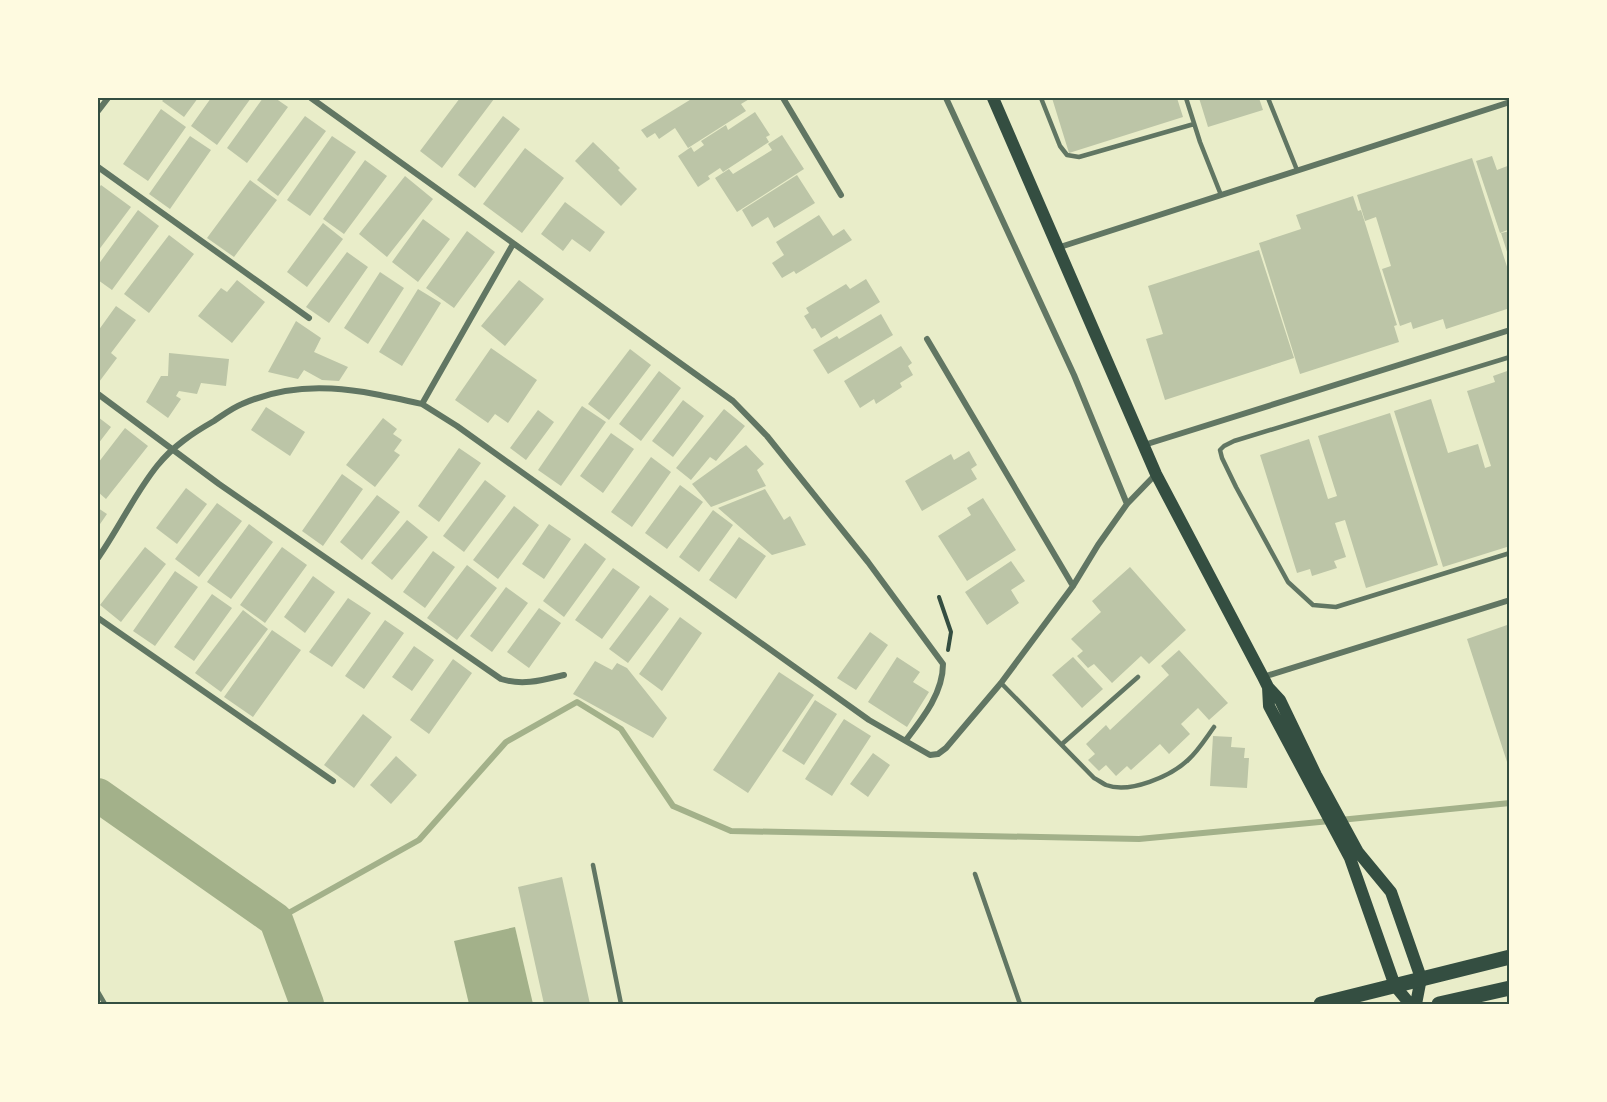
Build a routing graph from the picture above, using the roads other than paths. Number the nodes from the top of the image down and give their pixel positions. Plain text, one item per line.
1 (108, 98) edge
2 (311, 98) edge
3 (783, 98) edge
4 (946, 98) edge
5 (993, 98) edge
6 (1041, 98) edge
7 (1186, 98) edge
8 (1268, 98) edge
9 (1509, 102) edge
10 (98, 111) edge
11 (1194, 124) junction
12 (98, 167) edge
13 (1298, 170) junction
14 (841, 195) dead end
15 (1221, 195) junction
16 (513, 244) junction
17 (1057, 248) junction
18 (309, 318) dead end
19 (1509, 330) edge
20 (927, 339) dead end
21 (1509, 357) edge
22 (98, 394) edge
23 (422, 404) junction
24 (1143, 446) junction
25 (172, 450) junction
26 (1156, 474) junction
27 (1127, 504) junction
28 (1509, 553) edge
29 (98, 558) edge
30 (1073, 586) junction
31 (1509, 600) edge
32 (98, 618) edge
33 (564, 675) dead end
34 (1138, 677) dead end
35 (1265, 682) junction
36 (1001, 683) junction
37 (1214, 727) dead end
38 (906, 740) junction
39 (1062, 744) junction
40 (333, 782) dead end
41 (1354, 855) junction
42 (593, 865) dead end
43 (975, 874) dead end
44 (1509, 957) edge
45 (1421, 978) junction
46 (1395, 986) junction
47 (1509, 988) edge
48 (98, 992) edge
49 (105, 1005) edge
50 (621, 1005) edge
51 (1020, 1005) edge
52 (1321, 1005) edge
53 (1410, 1005) edge
54 (1416, 1005) edge
55 (1439, 1005) edge

1 - 10 street
2 - 16 street
3 - 14 street
4 - 27 street
5 - 17 main road
6 - 11 lane
7 - 11 lane
8 - 13 lane
9 - 13 street
11 - 15 lane
12 - 18 street
13 - 15 street
15 - 17 street
16 - 23 street
16 - 38 street
17 - 24 main road
19 - 24 street
20 - 30 street
21 - 28 lane
22 - 25 street
23 - 25 street
23 - 38 street
24 - 26 main road
25 - 29 street
25 - 33 street
26 - 27 street
26 - 35 main road
27 - 30 street
30 - 36 street
31 - 35 street
32 - 40 street
34 - 39 lane
35 - 41 main road
36 - 38 street
36 - 39 lane
37 - 39 lane
41 - 45 main road
41 - 46 main road
42 - 50 lane
43 - 51 lane
44 - 45 main road
45 - 46 main road
45 - 54 main road
46 - 52 main road
46 - 53 main road
47 - 55 main road
48 - 49 lane

